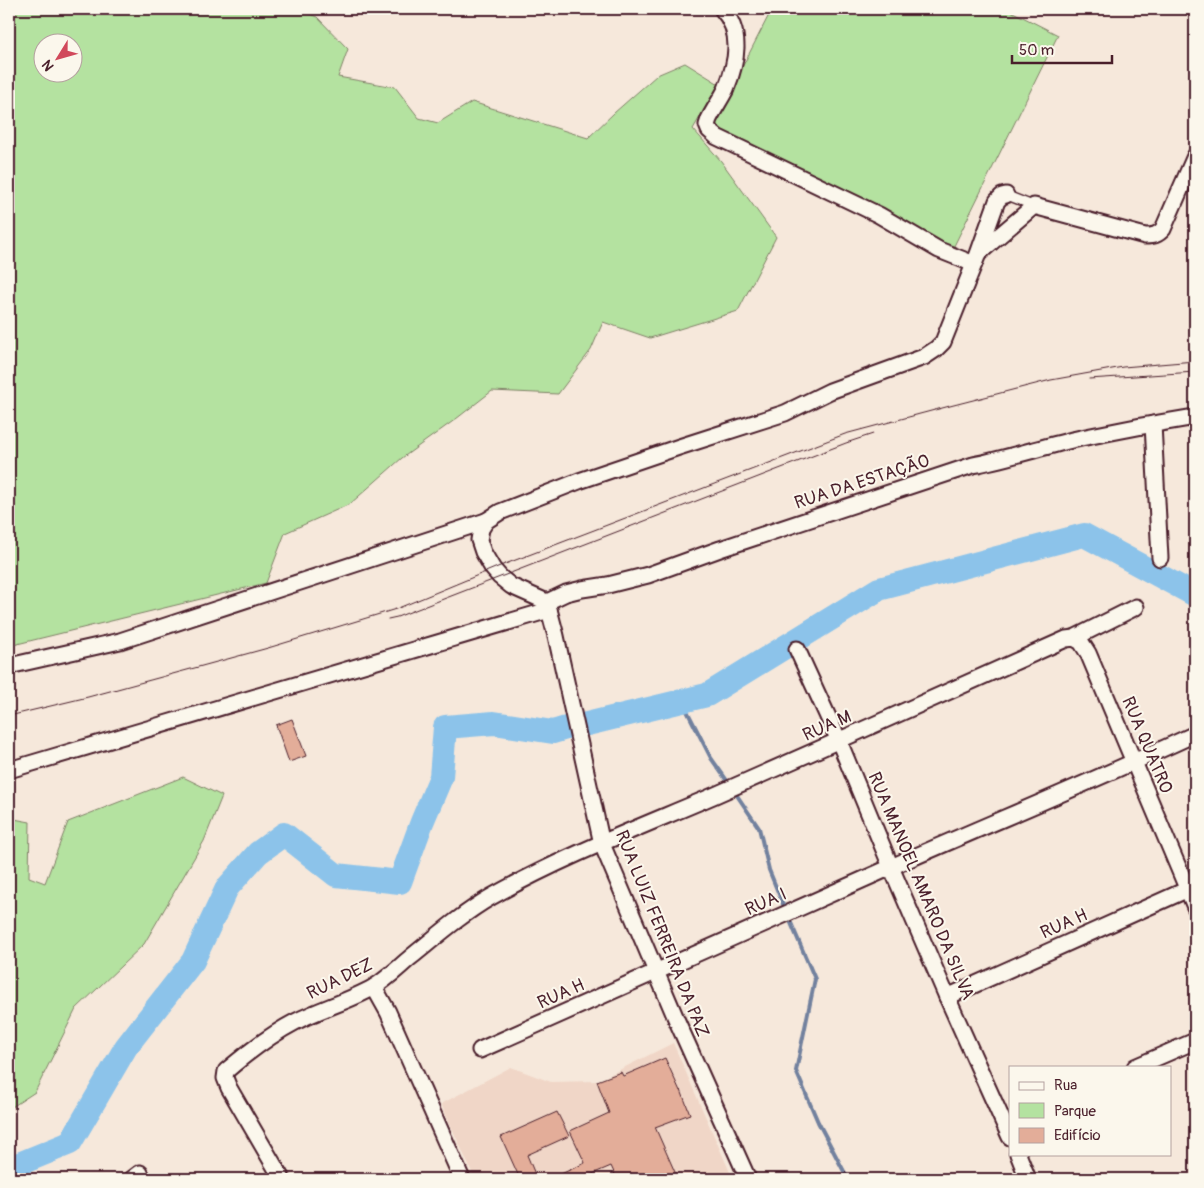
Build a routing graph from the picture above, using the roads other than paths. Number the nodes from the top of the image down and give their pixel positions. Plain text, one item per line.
1 (722, 9) edge
2 (1195, 156) edge
3 (1006, 195) joint
4 (1034, 206) junction
5 (976, 259) junction
6 (1195, 417) edge
7 (1154, 424) junction
8 (486, 521) junction
9 (1160, 558) dead end
10 (548, 606) junction
11 (1136, 607) dead end
12 (1070, 638) junction
13 (797, 650) dead end
14 (9, 666) edge
15 (1195, 734) edge
16 (840, 741) junction
17 (1134, 762) junction
18 (9, 770) edge
19 (602, 844) junction
20 (891, 867) junction
21 (1191, 888) edge
22 (1195, 907) edge
23 (657, 972) junction
24 (374, 987) junction
25 (947, 997) junction
26 (1195, 1041) edge
27 (480, 1050) dead end
28 (1137, 1066) edge
29 (1007, 1121) edge
30 (1019, 1156) edge
31 (282, 1179) edge
32 (462, 1179) edge
33 (748, 1179) edge
34 (1028, 1179) edge

1 - 5 street
2 - 4 street
3 - 4 lane
3 - 5 street
4 - 5 street
5 - 8 street
6 - 7 street, RUA DA ESTAÇÃO
7 - 9 street
7 - 10 street, RUA DA ESTAÇÃO
8 - 10 street
8 - 14 street
10 - 18 street, RUA DA ESTAÇÃO
10 - 19 street, RUA LUIZ FERREIRA DA PAZ
11 - 12 street, RUA M
12 - 16 street, RUA M
12 - 17 street, RUA QUATRO
13 - 16 street, RUA MANOEL AMARO DA SILVA
15 - 17 street, RUA I
16 - 19 street, RUA M
16 - 20 street, RUA MANOEL AMARO DA SILVA
17 - 20 street, RUA I
17 - 21 street, RUA QUATRO
19 - 23 street, RUA LUIZ FERREIRA DA PAZ
19 - 24 street, RUA DEZ
20 - 23 street, RUA I
20 - 25 street, RUA MANOEL AMARO DA SILVA
21 - 22 street, RUA QUATRO
21 - 25 street, RUA H
23 - 27 street, RUA H
23 - 33 street, RUA LUIZ FERREIRA DA PAZ
24 - 31 street, RUA DEZ
24 - 32 street
25 - 29 street, RUA MANOEL AMARO DA SILVA
26 - 28 street
30 - 34 street

